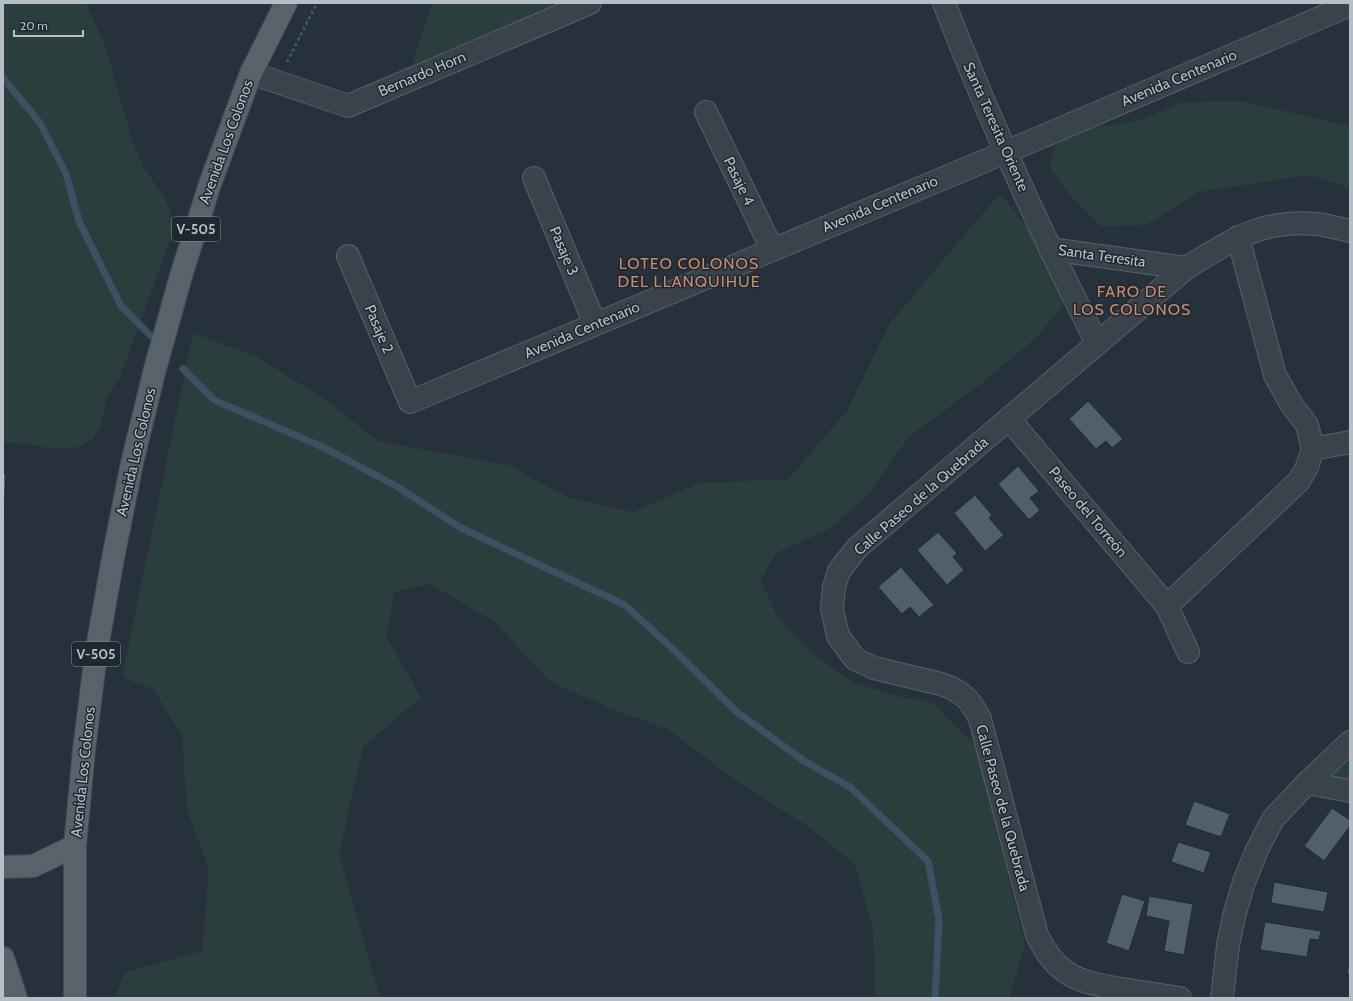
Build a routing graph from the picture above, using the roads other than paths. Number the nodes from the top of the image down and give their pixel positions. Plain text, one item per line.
1 (286, 3) edge
2 (590, 3) edge
3 (944, 3) edge
4 (1350, 5) edge
5 (250, 73) junction
6 (706, 112) dead end
7 (1006, 152) junction
8 (534, 178) dead end
9 (1350, 231) edge
10 (1238, 237) junction
11 (772, 249) junction
12 (1050, 249) junction
13 (348, 256) dead end
14 (1186, 268) junction
15 (595, 324) junction
16 (1097, 344) junction
17 (410, 402) joint
18 (1009, 419) junction
19 (1350, 442) edge
20 (1313, 448) junction
21 (1167, 606) junction
22 (1188, 652) dead end
23 (1350, 742) edge
24 (1307, 783) junction
25 (1350, 791) edge
26 (75, 846) junction
27 (3, 867) edge
28 (3, 958) edge
29 (16, 998) edge
30 (75, 998) edge
31 (1180, 998) edge
32 (1222, 998) edge

1 - 5 main road, Avenida Los Colonos / V-505
2 - 5 street, Bernardo Horn
3 - 7 street, Santa Teresita Oriente
4 - 7 street, Avenida Centenario
5 - 26 main road, Avenida Los Colonos / V-505
6 - 11 street, Pasaje 4
7 - 11 street, Avenida Centenario
7 - 12 street, Santa Teresita Oriente
8 - 15 street, Pasaje 3
9 - 10 street, Calle Paseo de la Quebrada
10 - 14 street, Calle Paseo de la Quebrada
10 - 20 street
11 - 15 street, Avenida Centenario
12 - 14 street, Santa Teresita
12 - 16 street, Santa Teresita
13 - 17 street, Pasaje 2
14 - 16 street, Calle Paseo de la Quebrada
15 - 17 street, Avenida Centenario
16 - 18 street, Calle Paseo de la Quebrada
18 - 21 street, Paseo del Torreón
18 - 31 street, Calle Paseo de la Quebrada
19 - 20 street
20 - 21 street
21 - 22 street, Paseo del Torreón
23 - 24 street
24 - 25 street
24 - 32 street
26 - 27 main road, Avenida Los Colonos
26 - 30 main road
28 - 29 main road

